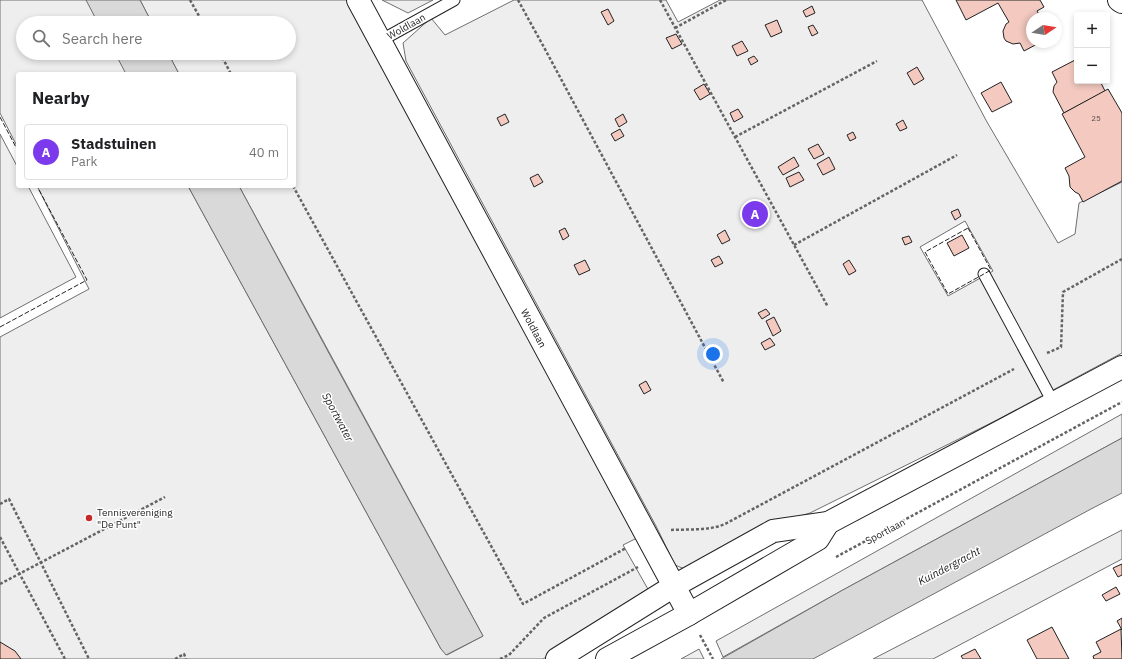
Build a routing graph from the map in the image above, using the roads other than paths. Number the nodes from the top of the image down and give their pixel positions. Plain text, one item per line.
1 (358, 0) edge
2 (454, 0) edge
3 (1119, 0) edge
4 (1122, 2) edge
5 (380, 41) junction
6 (984, 274) dead end
7 (1122, 367) edge
8 (1054, 404) junction
9 (828, 523) junction
10 (674, 586) junction
11 (689, 614) junction
12 (557, 659) edge
13 (607, 659) edge

1 - 5 street, Woldlaan
2 - 5 lane, Woldlaan
3 - 4 street
5 - 10 street, Woldlaan
6 - 8 lane
7 - 8 street
8 - 9 street
9 - 10 street
9 - 11 street
10 - 11 street, Woldlaan
10 - 12 street
11 - 13 street

